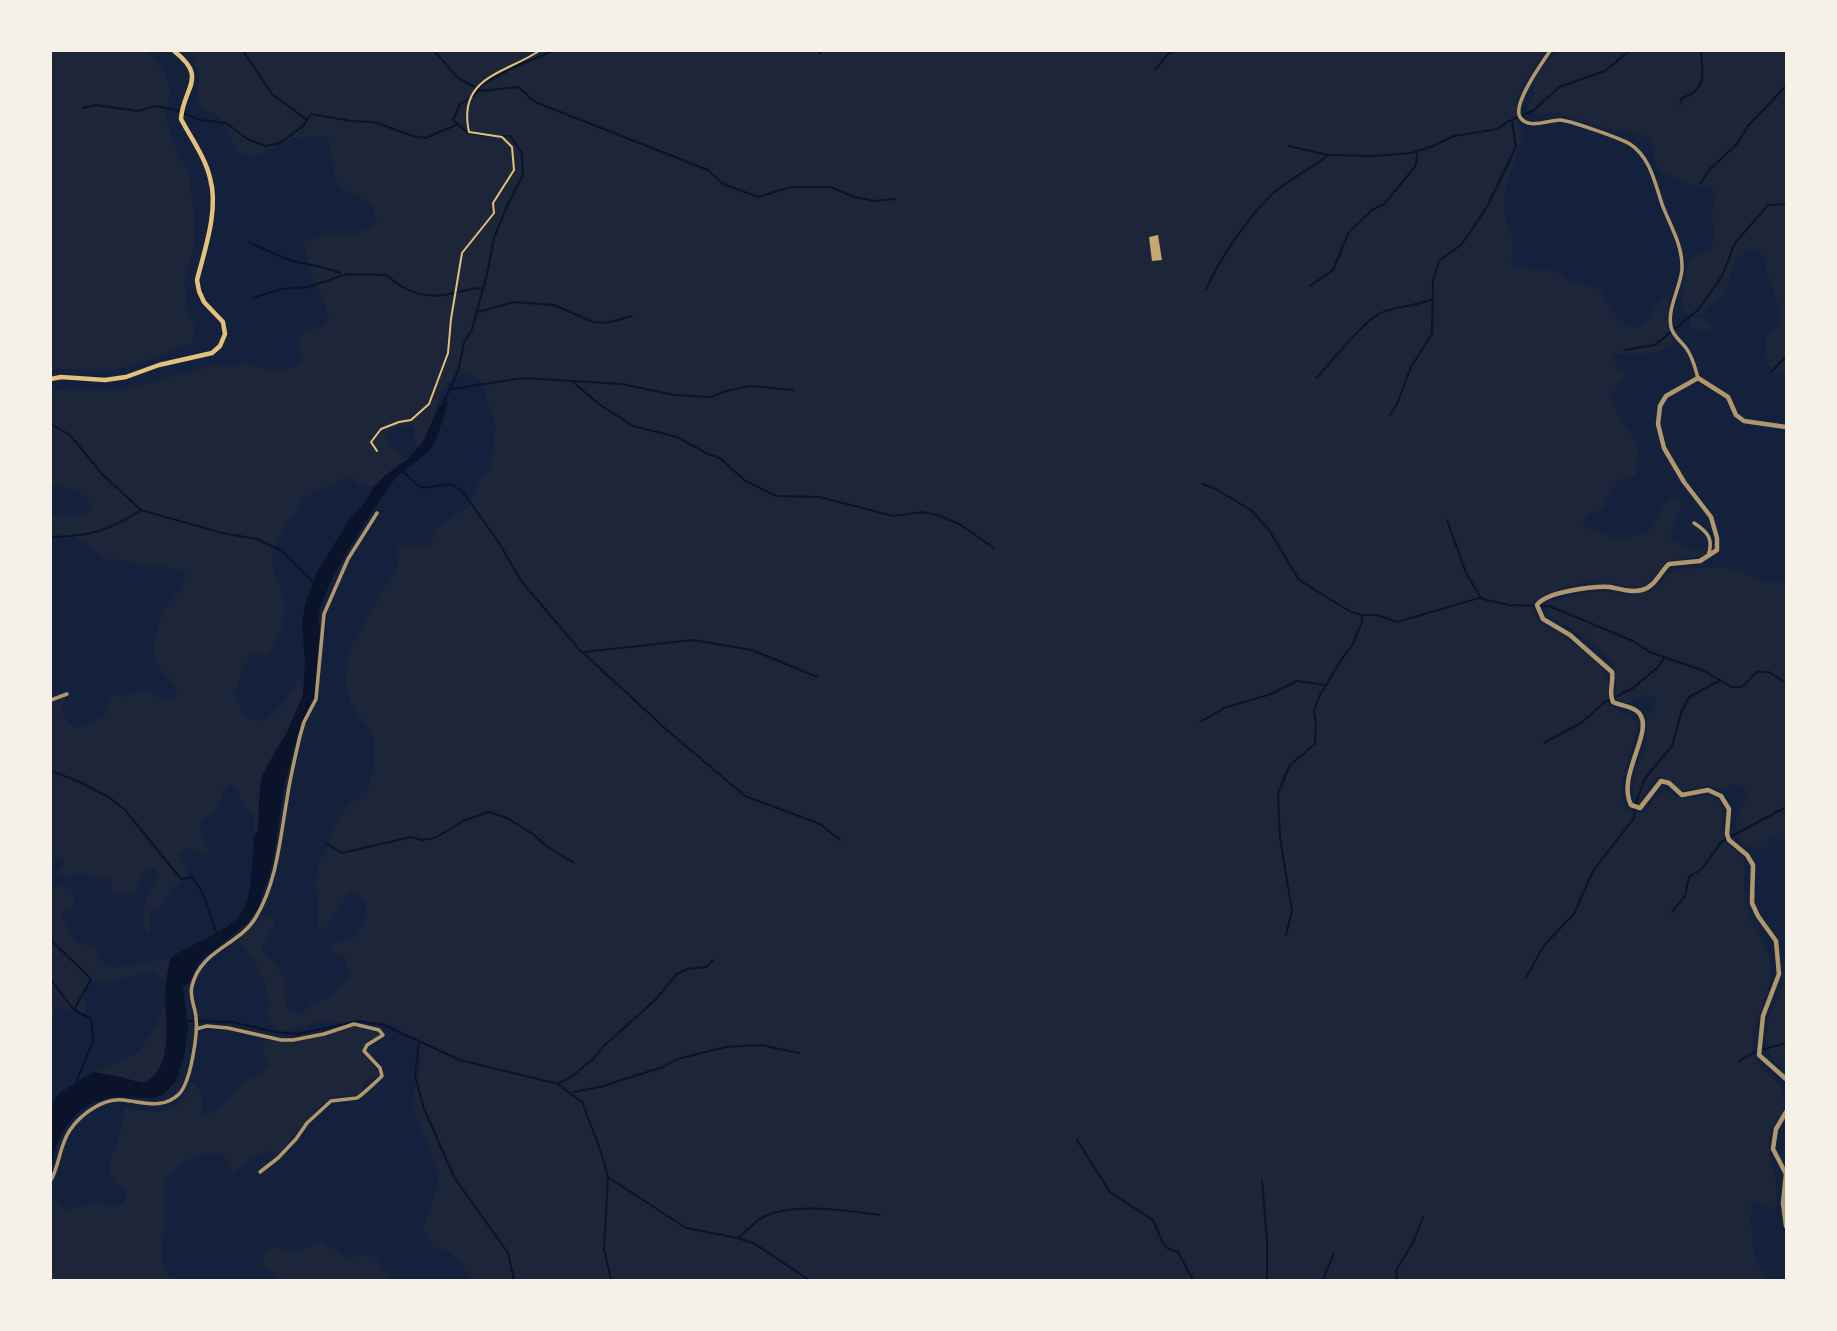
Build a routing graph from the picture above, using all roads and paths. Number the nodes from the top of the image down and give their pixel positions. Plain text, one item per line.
1 (174, 51) edge
2 (539, 51) edge
3 (1550, 51) edge
4 (1698, 378) junction
5 (51, 379) edge
6 (1786, 427) edge
7 (377, 451) dead end
8 (377, 513) dead end
9 (1694, 523) dead end
10 (1707, 558) junction
11 (67, 694) dead end
12 (51, 700) edge
13 (196, 1026) junction
14 (1786, 1079) edge
15 (1786, 1112) edge
16 (260, 1172) dead end
17 (51, 1180) edge
18 (1786, 1226) edge

1 - 5 main road
2 - 7 path
3 - 4 street
4 - 6 street
4 - 10 street
8 - 13 street
9 - 10 street
10 - 14 street
11 - 12 street
13 - 16 street
13 - 17 street
15 - 18 street

